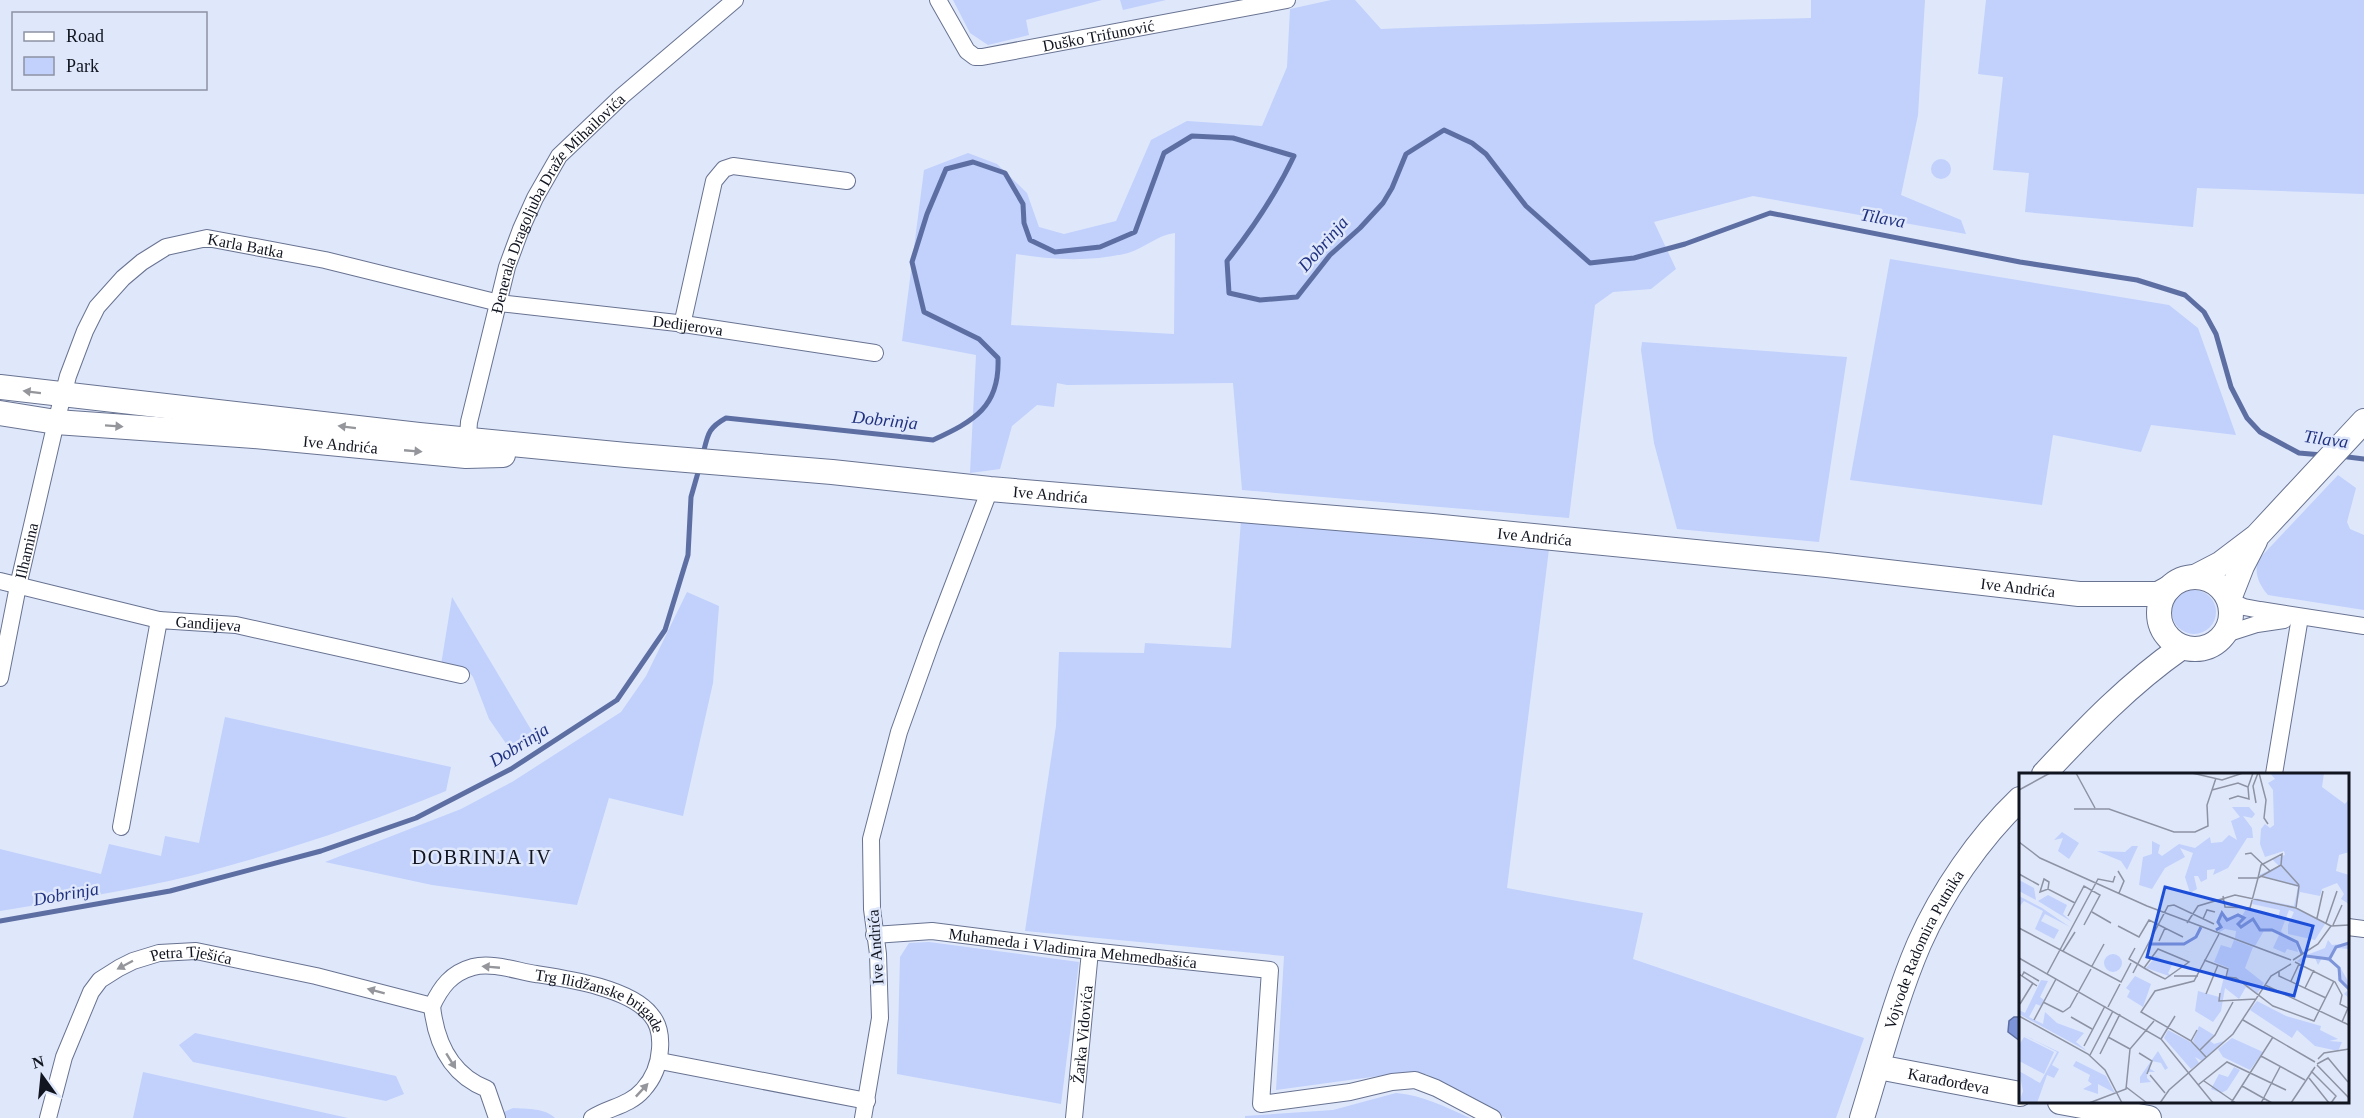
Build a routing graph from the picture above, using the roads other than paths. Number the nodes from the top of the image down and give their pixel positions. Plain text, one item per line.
1 (735, 0) edge
2 (938, 0) edge
3 (1287, 0) edge
4 (847, 181) dead end
5 (499, 303) junction
6 (682, 325) junction
7 (875, 353) dead end
8 (0, 387) edge
9 (64, 396) junction
10 (0, 412) edge
11 (2364, 421) edge
12 (56, 422) junction
13 (467, 447) junction
14 (990, 489) junction
15 (2258, 536) junction
16 (2195, 577) junction
17 (0, 581) edge
18 (18, 586) junction
19 (2169, 588) junction
20 (2079, 594) junction
21 (2229, 600) junction
22 (2300, 617) junction
23 (159, 620) junction
24 (2161, 626) junction
25 (2364, 626) edge
26 (2226, 633) junction
27 (2182, 648) junction
28 (461, 675) dead end
29 (0, 678) edge
30 (2118, 697) junction
31 (2045, 773) edge
32 (2274, 773) edge
33 (2019, 800) edge
34 (121, 827) dead end
35 (2349, 927) edge
36 (2364, 930) edge
37 (874, 935) junction
38 (1090, 951) junction
39 (432, 1006) junction
40 (660, 1061) junction
41 (1878, 1067) junction
42 (2019, 1094) edge
43 (2070, 1103) edge
44 (865, 1110) edge
45 (48, 1118) edge
46 (497, 1118) edge
47 (592, 1118) edge
48 (1074, 1118) edge
49 (1493, 1118) edge
50 (1862, 1118) edge
51 (2149, 1118) edge

1 - 5 street, Đenerala Dragoljuba Draže Mihailovića
2 - 3 street, Duško Trifunović
4 - 6 street
5 - 6 street, Dedijerova
5 - 9 street, Karla Batka
5 - 13 street, Đenerala Dragoljuba Draže Mihailovića
6 - 7 street, Dedijerova
9 -> 8 main road, Ive Andrića
9 - 12 street, Karla Batka
13 -> 9 main road, Ive Andrića
10 - 12 main road, Ive Andrića
11 - 15 main road
12 -> 13 main road, Ive Andrića
12 - 18 street, Ilhamina
13 - 14 main road, Ive Andrića
14 - 20 main road, Ive Andrića
14 - 37 street, Ive Andrića
15 - 16 main road
15 - 21 main road
16 - 19 main road
16 - 21 main road
17 - 18 street
18 - 23 street
18 - 29 street, Ilhamina
19 - 20 main road, Ive Andrića
19 - 24 main road
20 - 24 main road, Ive Andrića
21 - 22 street
21 - 26 main road
22 - 25 street
22 - 26 street
22 - 32 street
23 - 28 street, Gandijeva
23 - 34 street, Gandijeva
24 - 27 main road
24 - 30 main road
26 - 27 main road
27 - 30 main road
30 - 31 main road
33 - 41 main road, Vojvode Radomira Putnika
35 - 36 street
37 - 38 street, Muhameda i Vladimira Mehmedbašića
37 - 44 street, Ive Andrića
38 - 48 street, Žarka Vidovića
38 - 49 street, Muhameda i Vladimira Mehmedbašića
40 -> 39 street, Trg Ilidžanske brigade
39 -> 45 street, Petra Tješića
39 -> 46 street
40 - 44 street
47 -> 40 street, Trg Ilidžanske brigade
41 - 42 main road, Karađorđeva
41 - 50 main road, Vojvode Radomira Putnika
43 - 51 main road

